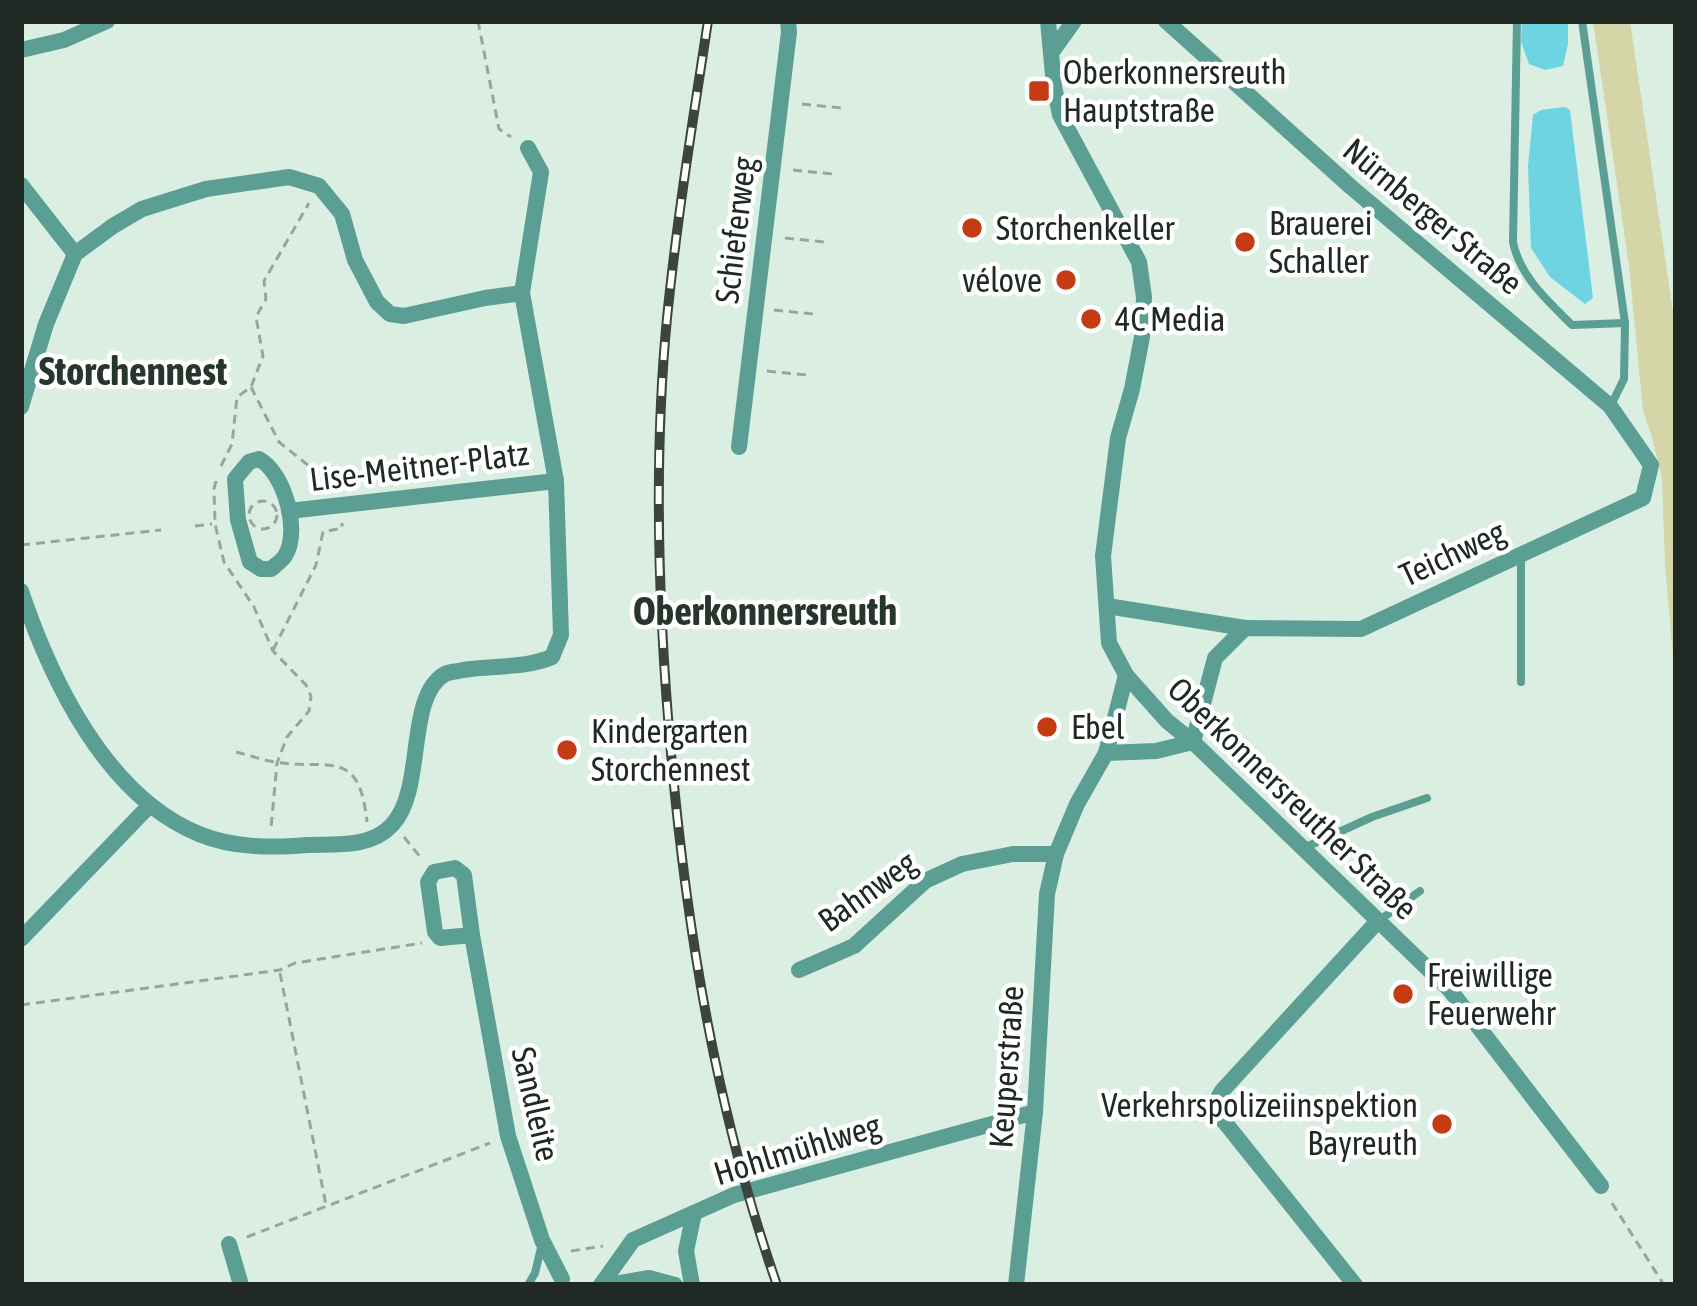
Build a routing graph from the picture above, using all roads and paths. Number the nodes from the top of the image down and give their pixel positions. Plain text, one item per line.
1 (107, 21) edge
2 (478, 21) edge
3 (788, 21) edge
4 (1048, 21) edge
5 (1074, 21) edge
6 (1166, 21) edge
7 (1516, 21) edge
8 (1582, 21) edge
9 (21, 50) edge
10 (1050, 54) junction
11 (781, 101) junction
12 (842, 108) dead end
13 (528, 148) joint
14 (773, 167) junction
15 (833, 174) dead end
16 (21, 185) edge
17 (319, 186) junction
18 (764, 237) junction
19 (825, 242) dead end
20 (75, 254) junction
21 (522, 293) junction
22 (755, 309) junction
23 (814, 314) dead end
24 (1624, 323) junction
25 (748, 370) junction
26 (807, 375) dead end
27 (1610, 406) junction
28 (21, 407) edge
29 (739, 447) dead end
30 (1651, 465) joint
31 (556, 481) junction
32 (254, 504) joint
33 (289, 511) junction
34 (215, 524) junction
35 (195, 526) dead end
36 (161, 530) dead end
37 (21, 544) edge
38 (1521, 555) junction
39 (21, 591) edge
40 (1107, 606) junction
41 (1245, 628) junction
42 (1126, 675) junction
43 (1521, 682) dead end
44 (1193, 742) junction
45 (236, 752) dead end
46 (1106, 753) junction
47 (278, 763) junction
48 (1427, 798) dead end
49 (150, 805) junction
50 (272, 815) dead end
51 (394, 824) junction
52 (370, 842) junction
53 (1302, 848) junction
54 (1056, 854) junction
55 (434, 872) junction
56 (1420, 891) dead end
57 (1378, 922) junction
58 (472, 935) junction
59 (21, 939) edge
60 (450, 939) junction
61 (280, 970) junction
62 (799, 970) dead end
63 (21, 1005) edge
64 (1035, 1112) junction
65 (508, 1136) junction
66 (1601, 1186) joint
67 (326, 1206) junction
68 (694, 1213) junction
69 (633, 1240) junction
70 (229, 1244) joint
71 (547, 1247) junction
72 (562, 1283) edge
73 (242, 1285) edge
74 (528, 1285) edge
75 (605, 1285) edge
76 (675, 1285) edge
77 (692, 1285) edge
78 (1016, 1285) edge
79 (1355, 1285) edge
80 (1664, 1285) edge

1 - 9 street
2 - 13 path
3 - 11 street, Schieferweg
4 - 10 street, Oberkonnersreuther Straße
5 - 10 street
6 - 27 street, Nürnberger Straße
7 - 24 lane
8 - 24 lane
10 - 40 street, Oberkonnersreuther Straße
11 - 12 path
11 - 14 street, Schieferweg
13 - 21 street
14 - 15 path
14 - 18 street, Schieferweg
16 - 20 street
17 - 20 street
17 - 21 street
17 - 34 path
18 - 19 path
18 - 22 street, Schieferweg
20 - 28 street
21 - 31 street
22 - 23 path
22 - 25 street, Schieferweg
24 - 27 lane
25 - 26 path
25 - 29 street, Schieferweg
27 - 30 street, Nürnberger Straße
30 - 38 street, Teichweg
31 - 33 street, Lise-Meitner-Platz
31 - 51 street
32 - 32 path
33 - 33 street, Lise-Meitner-Platz
34 - 35 path
34 - 47 path
36 - 37 path
38 - 41 street, Teichweg
38 - 43 lane
39 - 49 street
40 - 41 street, Teichweg
40 - 42 street, Oberkonnersreuther Straße
41 - 44 street
42 - 44 street, Oberkonnersreuther Straße
42 - 46 street, Oberkonnersreuther Straße
44 - 46 street
44 - 53 street, Oberkonnersreuther Straße
45 - 47 path
46 - 54 street
47 - 50 path
47 - 52 path
48 - 53 lane
49 - 52 street
49 - 59 street
51 - 52 street
51 - 55 path
53 - 57 street, Oberkonnersreuther Straße
54 - 62 street, Bahnweg
54 - 64 street, Keuperstraße
55 - 58 street, Sandleite
55 - 60 street
56 - 57 lane
57 - 66 street, Oberkonnersreuther Straße
57 - 79 street
58 - 60 street
58 - 65 street, Sandleite
60 - 61 path
61 - 63 path
61 - 67 path
64 - 68 street, Hohlmühlweg
64 - 78 street, Keuperstraße
65 - 67 path
65 - 71 street, Sandleite
66 - 80 path
67 - 70 path
68 - 69 street, Hohlmühlweg
68 - 77 street
69 - 71 path
69 - 75 street
70 - 73 street
71 - 72 street, Sandleite
71 - 74 lane
75 - 76 street

